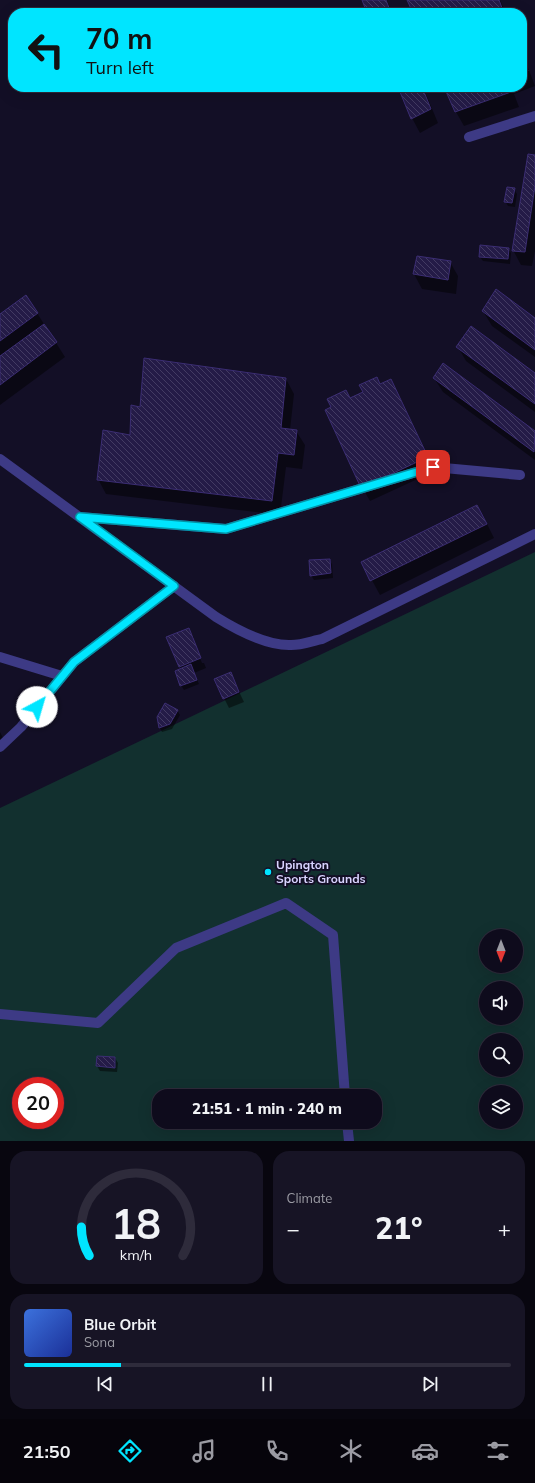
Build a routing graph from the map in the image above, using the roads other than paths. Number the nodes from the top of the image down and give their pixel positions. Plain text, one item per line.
1 (535, 116) edge
2 (469, 137) dead end
3 (0, 459) edge
4 (520, 475) dead end
5 (80, 517) junction
6 (535, 534) edge
7 (174, 586) junction
8 (0, 657) edge
9 (62, 676) junction
10 (0, 747) edge
11 (0, 1014) edge
12 (344, 1089) edge
13 (348, 1129) edge
14 (349, 1141) edge

1 - 2 lane
3 - 5 lane
4 - 5 lane
5 - 7 lane
6 - 7 lane
7 - 9 lane
8 - 9 lane
9 - 10 lane
11 - 12 lane
13 - 14 lane

